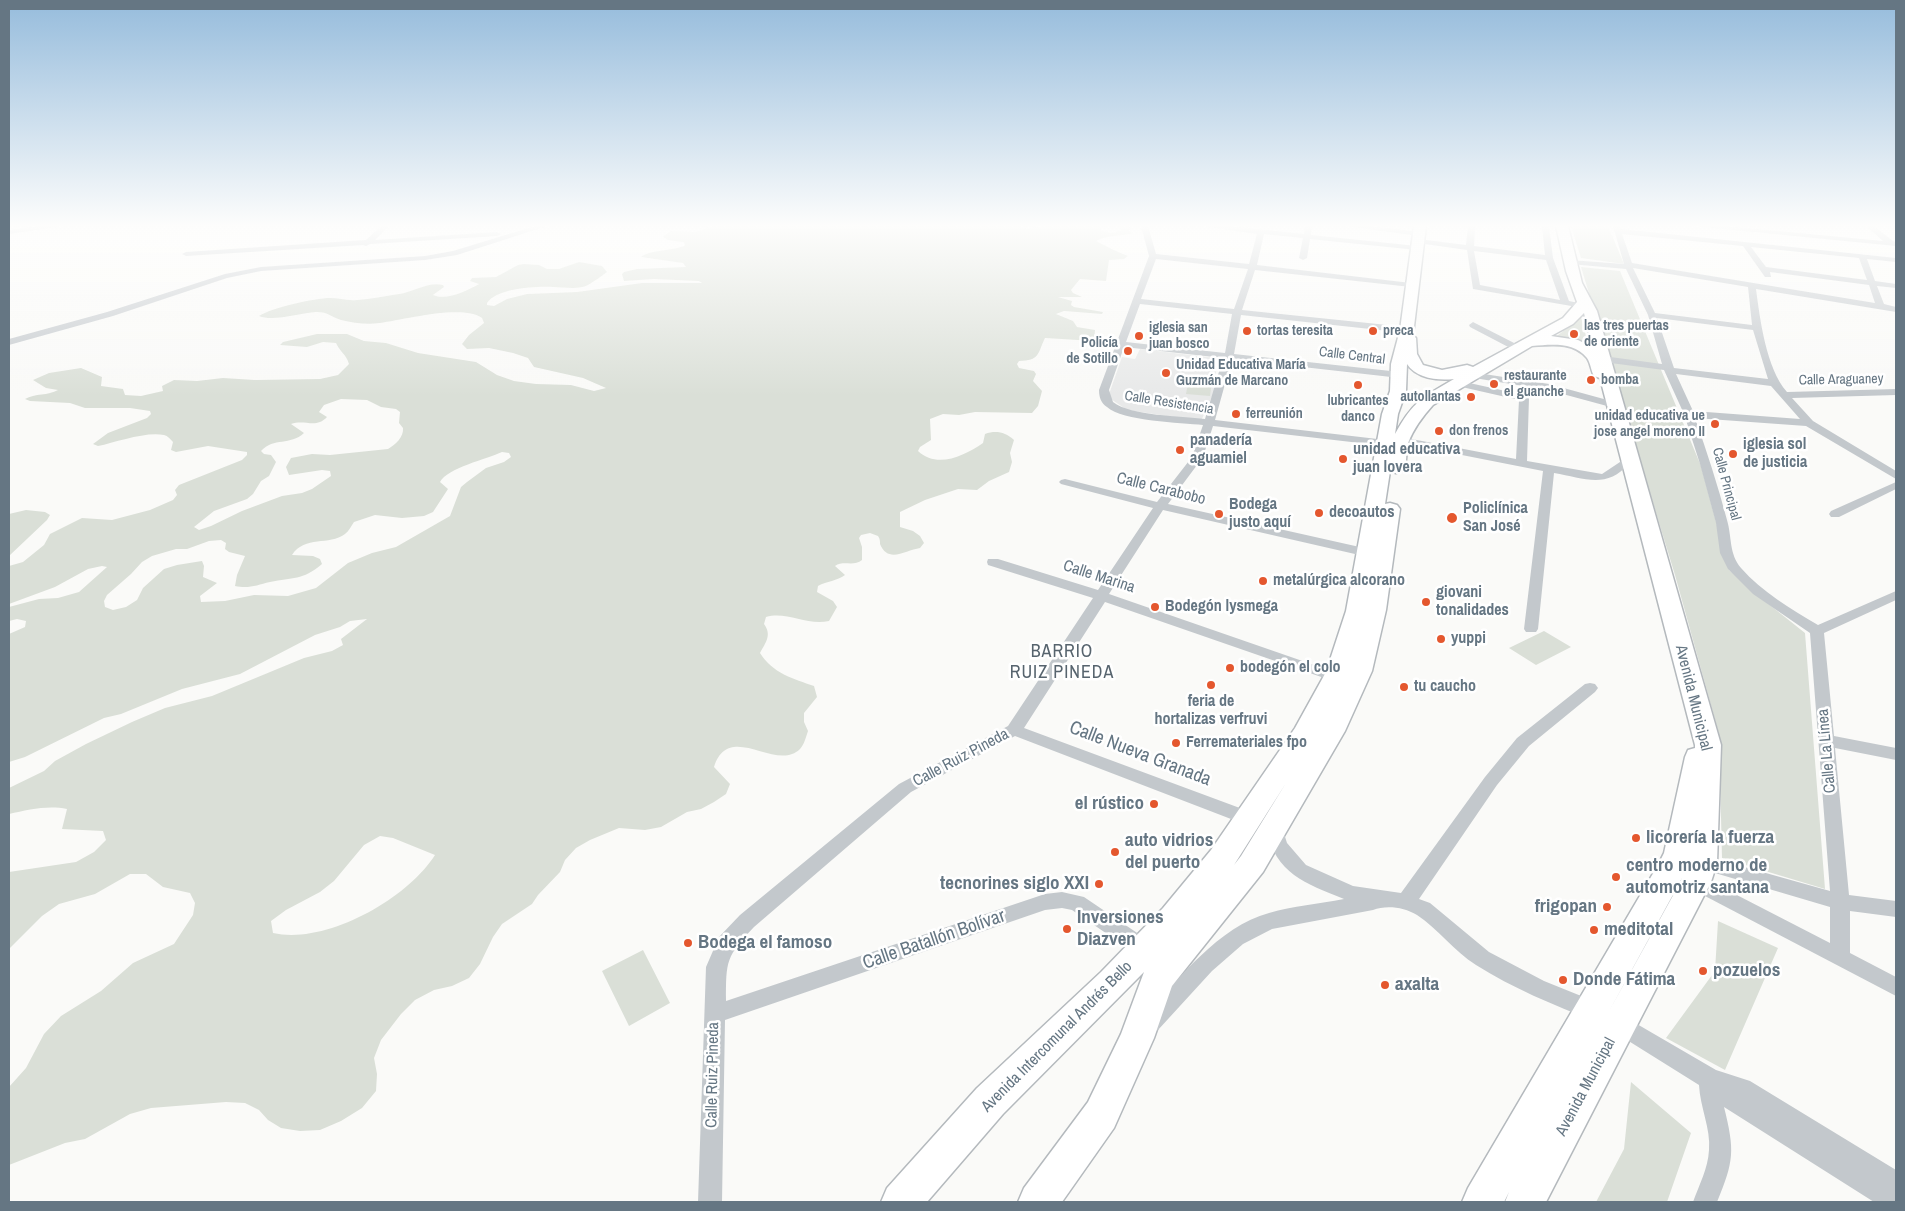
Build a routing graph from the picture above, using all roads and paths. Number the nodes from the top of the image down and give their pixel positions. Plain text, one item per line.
1 (1870, 282) edge
2 (208, 283) edge
3 (1144, 283) edge
4 (1247, 283) edge
5 (1380, 283) edge
6 (1412, 283) edge
7 (1475, 283) edge
8 (1563, 283) edge
9 (1573, 283) edge
10 (1637, 283) edge
11 (1731, 283) edge
12 (1774, 283) edge
13 (1873, 283) edge
14 (1411, 286) junction
15 (1752, 286) junction
16 (1896, 286) edge
17 (1781, 291) junction
18 (1137, 301) junction
19 (1576, 304) junction
20 (1880, 306) junction
21 (1896, 308) edge
22 (1237, 312) junction
23 (1652, 315) junction
24 (1473, 325) dead end
25 (1757, 328) junction
26 (1407, 330) junction
27 (9, 342) edge
28 (1122, 344) junction
29 (1522, 346) junction
30 (1229, 355) junction
31 (1603, 359) junction
32 (1493, 361) junction
33 (1669, 369) junction
34 (1400, 377) junction
35 (1457, 383) junction
36 (1774, 383) junction
37 (1896, 392) edge
38 (1786, 395) junction
39 (1607, 403) junction
40 (1689, 414) junction
41 (1809, 423) junction
42 (1209, 424) junction
43 (1394, 442) junction
44 (1521, 463) junction
45 (1623, 463) junction
46 (1549, 469) junction
47 (1896, 476) edge
48 (1065, 482) dead end
49 (1896, 485) edge
50 (1160, 506) junction
51 (1835, 514) dead end
52 (1652, 551) junction
53 (1368, 553) junction
54 (993, 562) dead end
55 (1896, 595) edge
56 (1102, 596) junction
57 (1531, 629) dead end
58 (1817, 631) junction
59 (1335, 677) junction
60 (1590, 688) dead end
61 (1014, 730) junction
62 (1826, 740) junction
63 (1896, 754) edge
64 (1250, 819) junction
65 (1275, 828) junction
66 (1687, 868) junction
67 (1397, 901) junction
68 (1840, 902) junction
69 (1896, 910) edge
70 (1145, 948) junction
71 (1840, 958) junction
72 (1896, 987) edge
73 (1591, 1010) junction
74 (714, 1014) junction
75 (1620, 1024) junction
76 (1137, 1038) junction
77 (1710, 1080) junction
78 (1896, 1183) edge
79 (710, 1202) edge
80 (901, 1202) edge
81 (1038, 1202) edge
82 (1482, 1202) edge
83 (1525, 1202) edge
84 (1705, 1202) edge
85 (1896, 1202) edge

1 - 20 street
2 - 27 street
3 - 18 street, Calle Resistencia
4 - 22 street, Calle Ruiz Pineda
5 - 14 street
6 - 14 highway, Avenida Intercomunal Andrés Bello
7 - 19 street
8 - 19 street
9 - 19 highway, Avenida Municipal
10 - 23 street, Calle Principal
11 - 15 street
12 - 17 street
13 - 16 street
14 - 26 highway, Avenida Intercomunal Andrés Bello
15 - 17 street
15 - 25 street
17 - 20 street
18 - 22 street
18 - 28 street, Calle Resistencia
19 - 29 highway, Avenida Intercomunal Andrés Bello
19 - 31 highway, Avenida Municipal
20 - 21 street
22 - 26 street
22 - 30 street, Calle Ruiz Pineda
23 - 25 street
23 - 33 street, Calle Principal
24 - 29 street
25 - 36 street
26 - 32 highway
26 - 34 highway, Avenida Intercomunal Andrés Bello
28 - 30 street, Calle Central
28 - 42 street, Calle Resistencia
29 - 32 highway, Avenida Intercomunal Andrés Bello
29 - 39 highway, Avenida Municipal
30 - 34 street, Calle Central
30 - 42 street, Calle Ruiz Pineda
31 - 33 street
31 - 52 highway, Avenida Municipal
32 - 35 highway, Avenida Intercomunal Andrés Bello
33 - 36 street
33 - 40 street, Calle Principal
34 - 35 highway
34 - 43 highway, Avenida Intercomunal Andrés Bello
35 - 39 street
35 - 43 highway, Avenida Intercomunal Andrés Bello
35 - 44 street
36 - 38 street
37 - 38 street, Calle Araguaney
38 - 41 street
39 - 45 highway, Avenida Municipal
40 - 41 street
40 - 58 street, Calle Principal
41 - 47 street
42 - 43 street, Calle Resistencia
42 - 50 street, Calle Ruiz Pineda
43 - 44 street, Calle Resistencia
43 - 53 highway, Avenida Intercomunal Andrés Bello
43 - 65 highway, Avenida Intercomunal Andrés Bello
44 - 46 street, Calle Resistencia
45 - 46 street, Calle Resistencia
45 - 52 highway, Avenida Municipal
46 - 57 street
48 - 50 street, Calle Carabobo
49 - 51 street
50 - 53 street, Calle Carabobo
50 - 56 street, Calle Ruiz Pineda
52 - 66 highway, Avenida Municipal
53 - 59 highway, Avenida Intercomunal Andrés Bello
54 - 56 street, Calle Marina
55 - 58 street
56 - 59 street, Calle Marina
56 - 61 street, Calle Ruiz Pineda
58 - 62 street, Calle La Línea
59 - 64 highway, Avenida Intercomunal Andrés Bello
60 - 67 street
61 - 64 street, Calle Nueva Granada
61 - 74 street, Calle Ruiz Pineda
62 - 63 street
62 - 68 street, Calle La Línea
64 - 70 highway, Avenida Intercomunal Andrés Bello
65 - 67 street
65 - 76 highway, Avenida Intercomunal Andrés Bello
66 - 68 street
66 - 71 street
66 - 73 highway, Avenida Municipal
66 - 75 highway, Avenida Municipal
67 - 73 street
67 - 76 street
68 - 69 street
68 - 71 street, Calle La Línea
70 - 74 street, Calle Batallón Bolívar
70 - 80 highway, Avenida Intercomunal Andrés Bello
71 - 72 street
73 - 75 street
73 - 82 highway, Avenida Municipal
74 - 79 street, Calle Ruiz Pineda
75 - 77 street
75 - 83 highway, Avenida Municipal
76 - 81 highway, Avenida Intercomunal Andrés Bello
77 - 78 street
77 - 84 street
77 - 85 street

